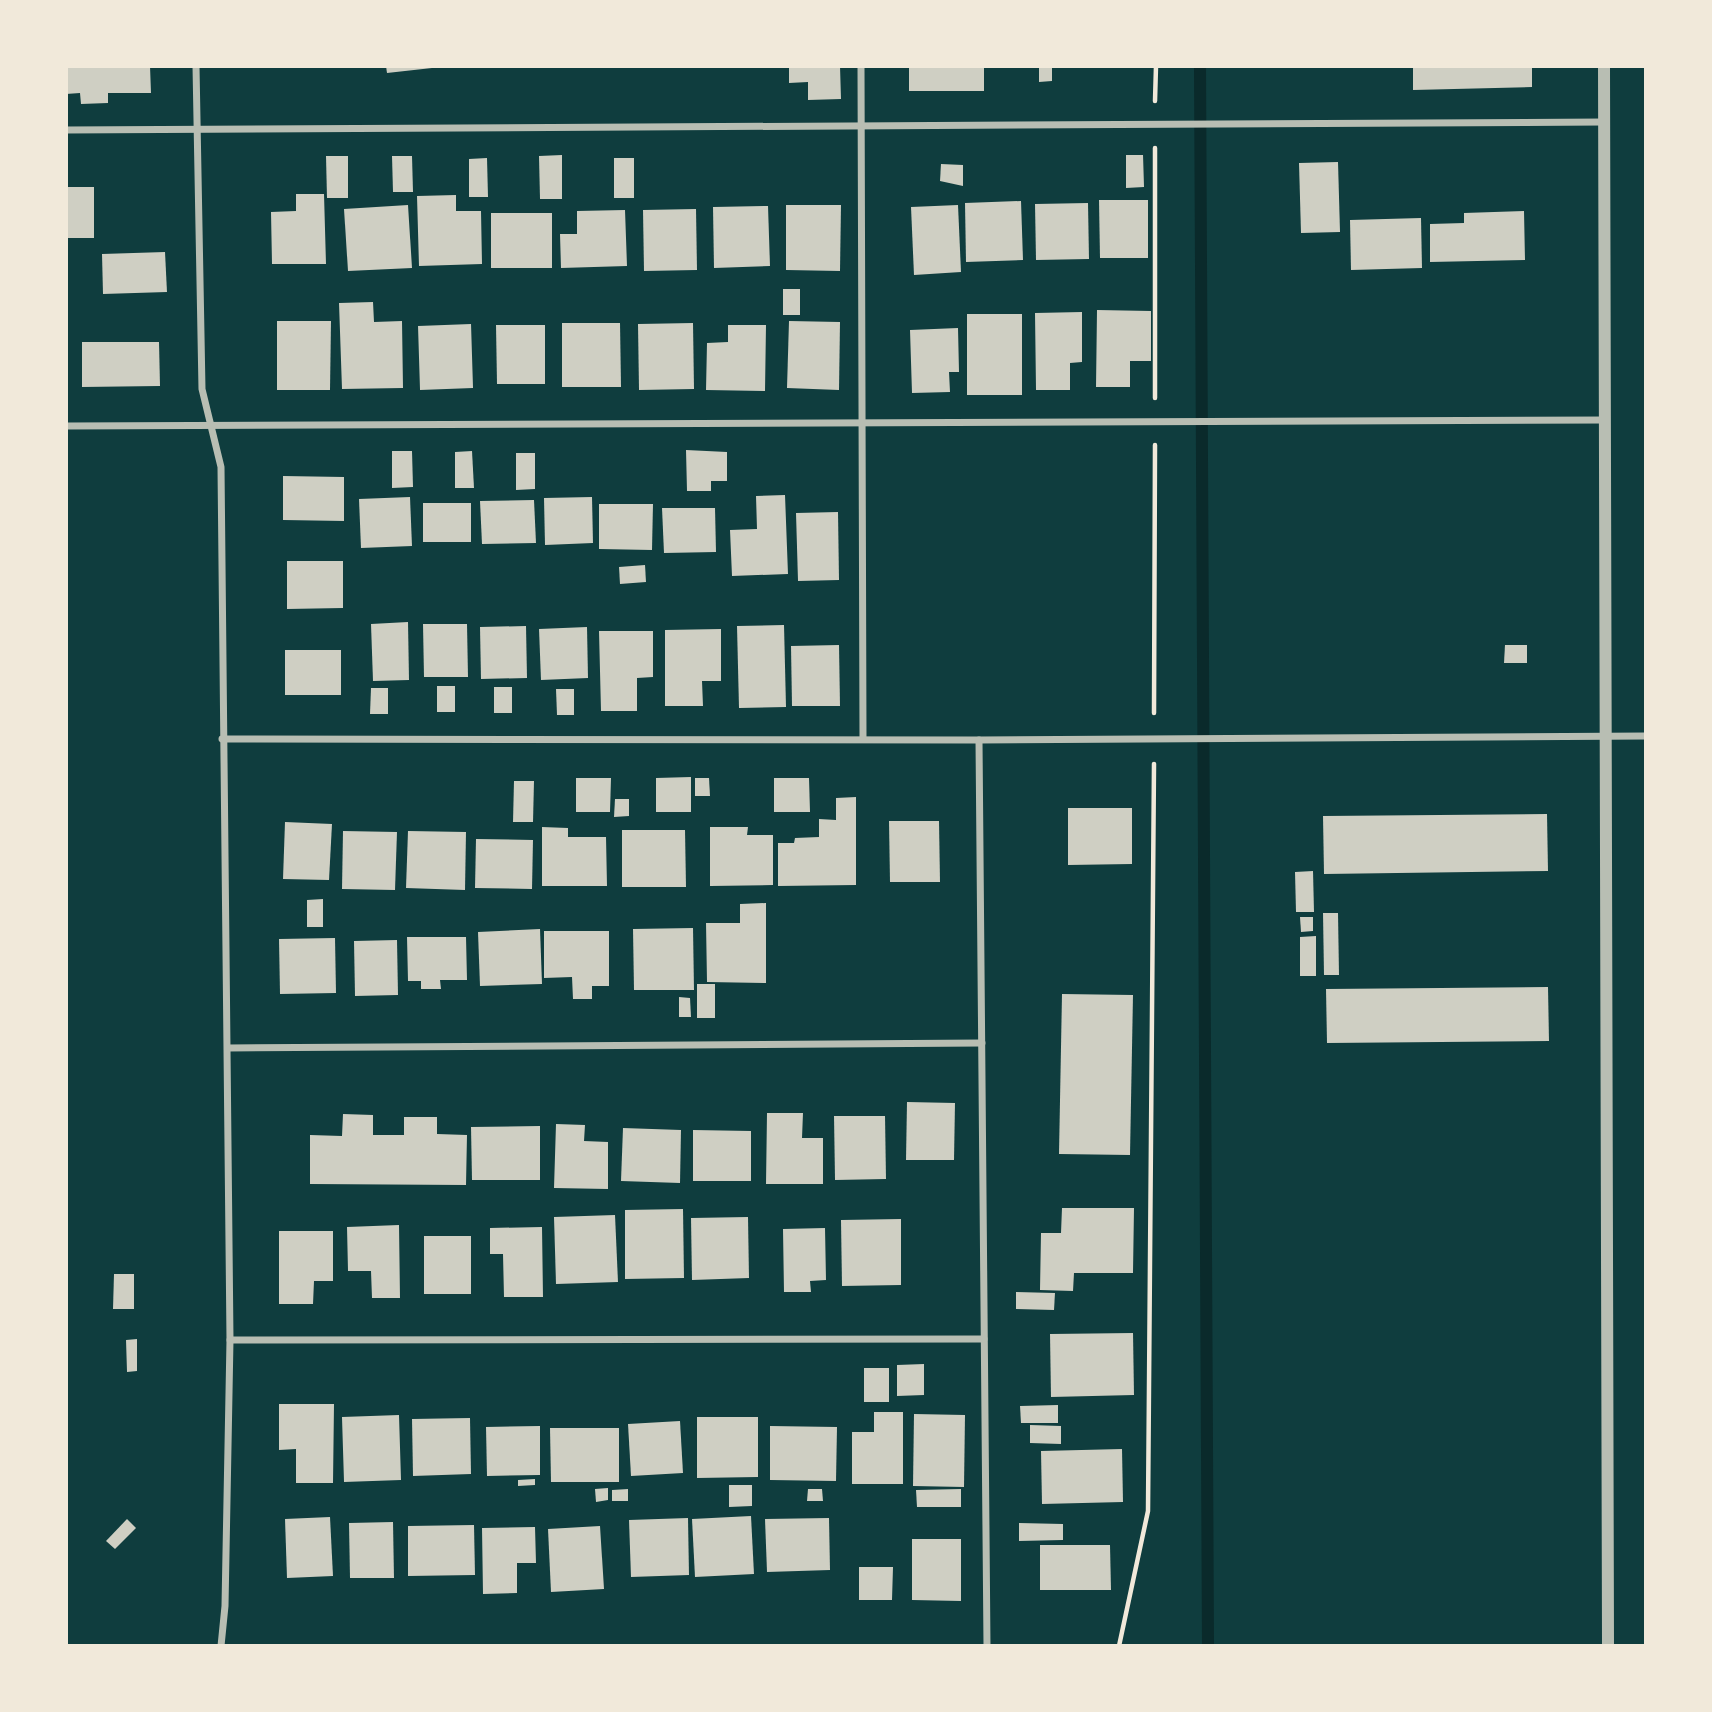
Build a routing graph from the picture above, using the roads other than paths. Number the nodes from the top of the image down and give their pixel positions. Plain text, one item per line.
1 (196, 66) edge
2 (861, 66) edge
3 (1604, 66) edge
4 (1604, 122) junction
5 (861, 126) junction
6 (197, 129) junction
7 (66, 130) edge
8 (1605, 420) junction
9 (862, 423) junction
10 (210, 425) junction
11 (66, 426) edge
12 (1606, 736) junction
13 (1646, 736) edge
14 (863, 738) junction
15 (222, 739) junction
16 (979, 740) junction
17 (982, 1043) junction
18 (228, 1048) junction
19 (984, 1339) junction
20 (230, 1340) junction
21 (220, 1646) edge
22 (988, 1646) edge
23 (1608, 1646) edge

1 - 6 street
2 - 5 street
3 - 4 street
4 - 5 street
4 - 8 street
5 - 6 street
5 - 9 street
6 - 7 street
6 - 10 street
8 - 9 street
8 - 12 street
9 - 10 street
9 - 14 street
10 - 11 street
10 - 15 street
12 - 13 street
12 - 16 street
12 - 23 street
14 - 15 street
14 - 16 street
15 - 18 street
16 - 17 street
17 - 18 street
17 - 19 street
18 - 20 street
19 - 20 street
19 - 22 street
20 - 21 street

